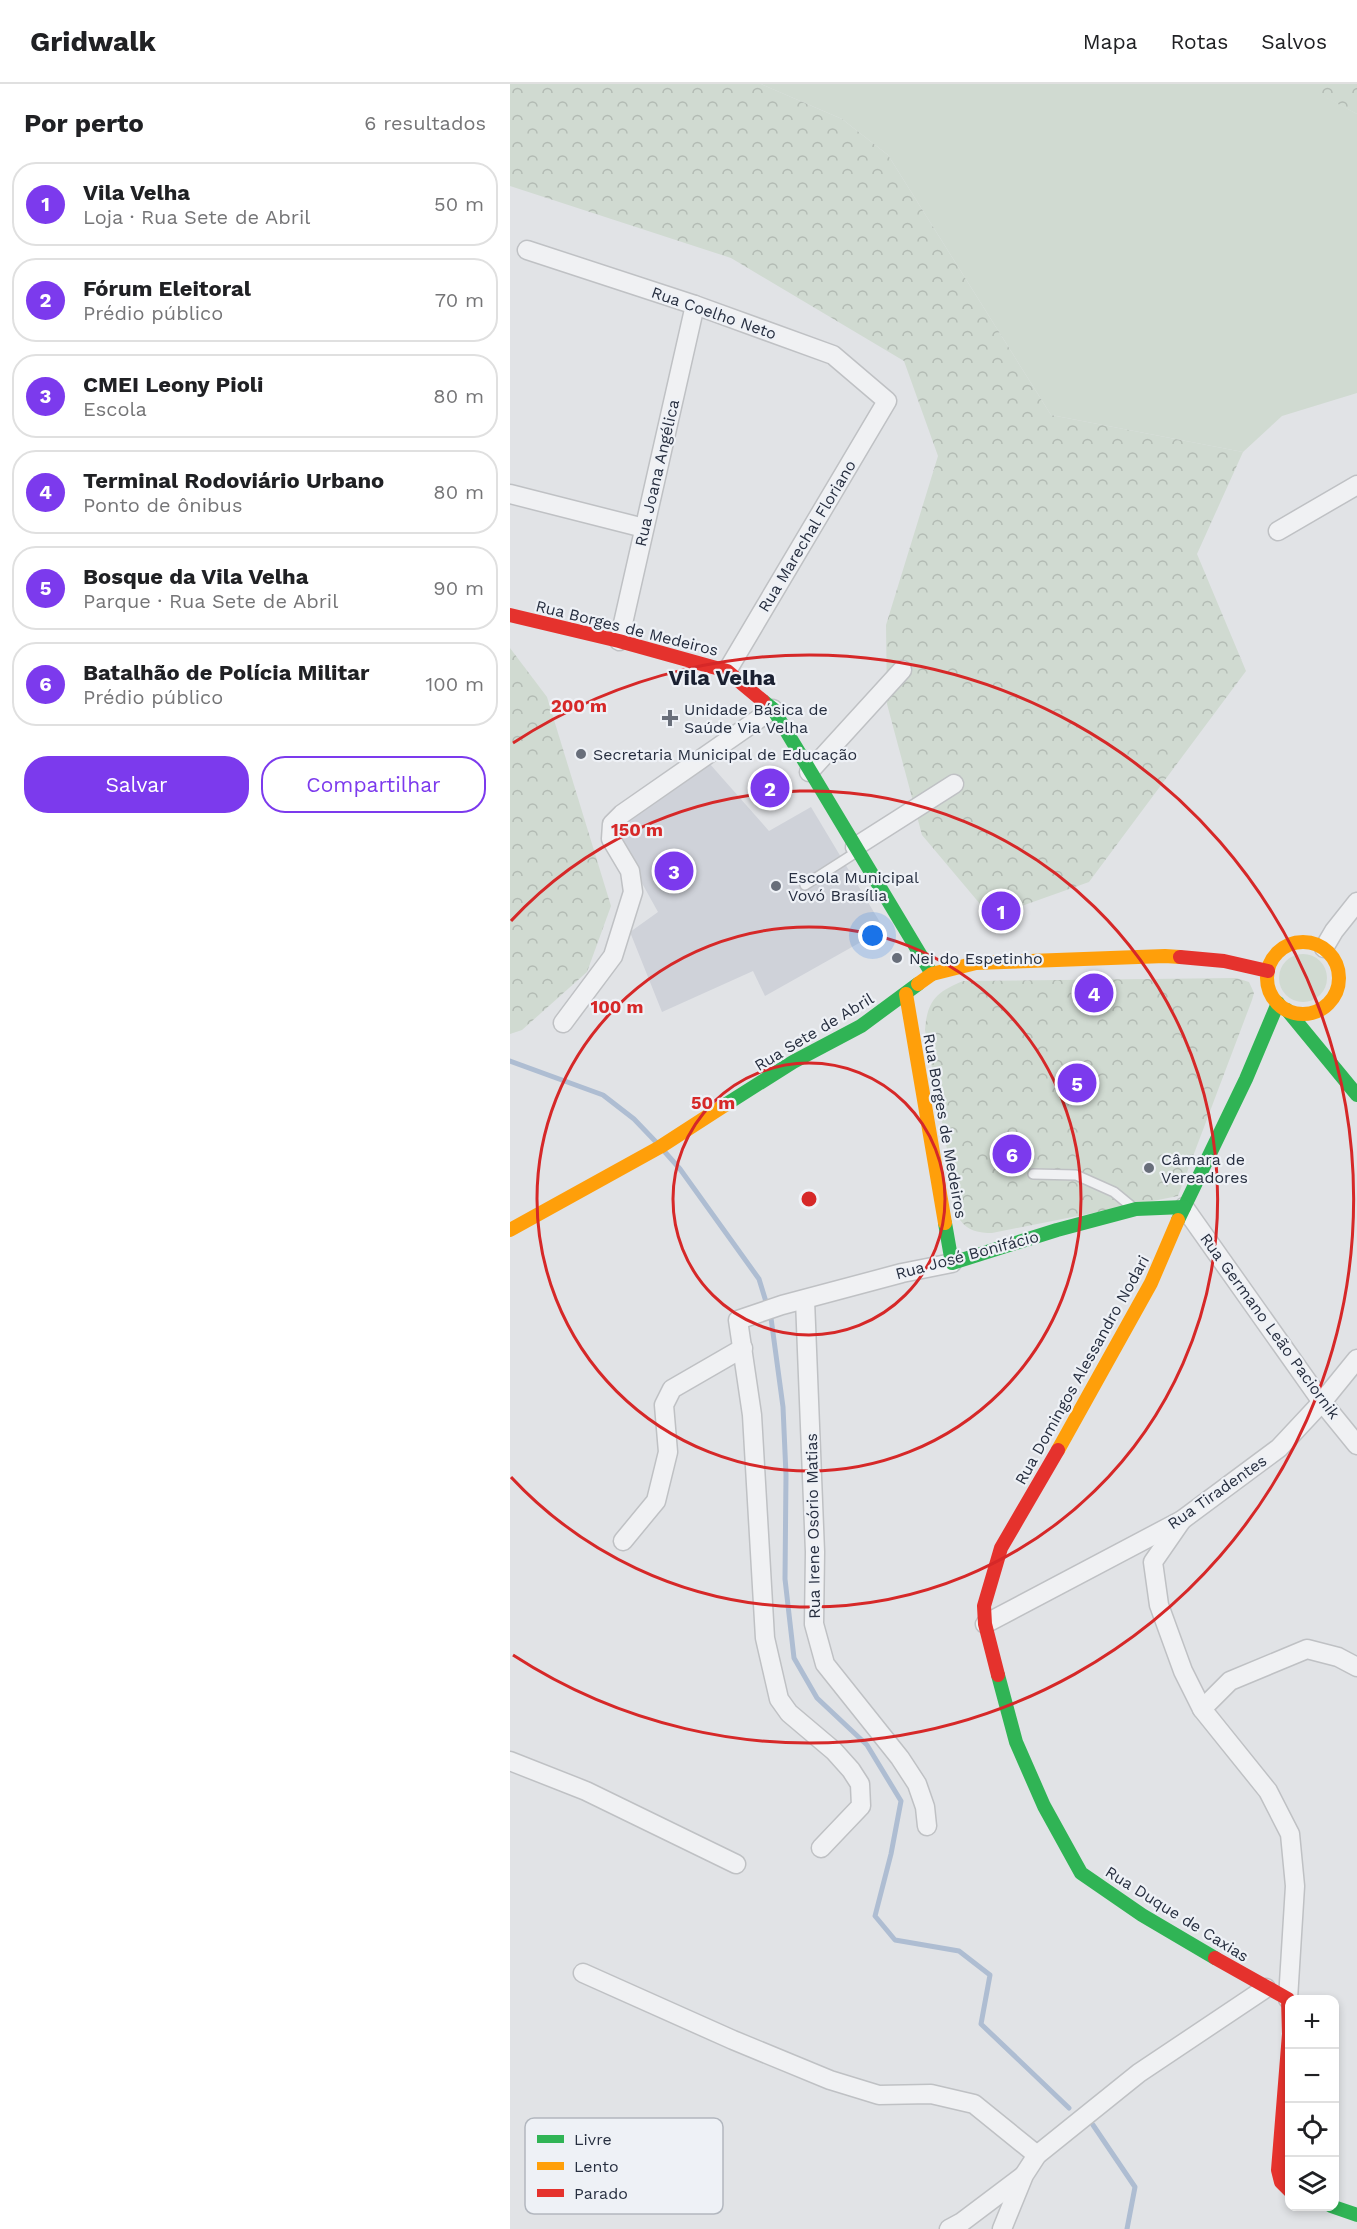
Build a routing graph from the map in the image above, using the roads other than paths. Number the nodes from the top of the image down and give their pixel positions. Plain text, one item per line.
1 (527, 250) dead end
2 (695, 305) junction
3 (887, 400) joint
4 (1357, 485) edge
5 (510, 494) edge
6 (645, 528) junction
7 (1278, 531) dead end
8 (510, 615) edge
9 (619, 641) junction
10 (902, 670) dead end
11 (727, 671) junction
12 (773, 709) junction
13 (809, 772) junction
14 (954, 784) dead end
15 (856, 849) junction
16 (805, 885) dead end
17 (1357, 902) edge
18 (1324, 948) junction
19 (1268, 971) junction
20 (932, 974) junction
21 (906, 994) junction
22 (1282, 1007) junction
23 (563, 1023) dead end
24 (1329, 1040) dead end
25 (1337, 1070) junction
26 (1357, 1095) edge
27 (1033, 1174) dead end
28 (1184, 1207) junction
29 (1136, 1209) junction
30 (510, 1230) edge
31 (952, 1263) junction
32 (805, 1300) junction
33 (743, 1348) junction
34 (1357, 1359) edge
35 (1322, 1402) junction
36 (1357, 1445) edge
37 (1182, 1520) junction
38 (623, 1541) dead end
39 (985, 1624) junction
40 (1357, 1667) edge
41 (1202, 1709) junction
42 (510, 1761) edge
43 (927, 1826) dead end
44 (821, 1848) dead end
45 (736, 1864) dead end
46 (583, 1973) dead end
47 (1266, 1988) junction
48 (1288, 1995) edge
49 (1285, 1998) edge
50 (1288, 2049) edge
51 (1037, 2155) junction
52 (1024, 2175) junction
53 (1285, 2186) edge
54 (1339, 2209) edge
55 (1357, 2215) edge
56 (949, 2229) edge
57 (1002, 2229) edge

1 - 2 street, Rua Coelho Neto
2 - 3 street, Rua Coelho Neto
2 - 6 street, Rua Joana Angélica
3 - 11 street, Rua Marechal Floriano
4 - 7 street
5 - 6 street
6 - 9 street, Rua Joana Angélica
8 - 9 street, Rua Borges de Medeiros
9 - 11 street, Rua Borges de Medeiros
10 - 13 street
11 - 12 street, Rua Borges de Medeiros
12 - 13 street, Rua Borges de Medeiros
12 - 23 street
13 - 15 street, Rua Borges de Medeiros
14 - 15 street
15 - 16 lane
15 - 20 street, Rua Borges de Medeiros
17 - 18 street
18 - 19 street
18 - 22 street
19 - 20 street, Rua Sete de Abril
19 - 22 street
20 - 21 street, Rua Sete de Abril
21 - 30 street, Rua Sete de Abril
21 - 31 street, Rua Borges de Medeiros
22 - 25 street
22 - 28 street, Rua Domingos Alessandro Nodari
24 - 25 street
25 - 26 street
27 - 29 lane
28 - 29 street, Rua José Bonifácio
28 - 35 street, Rua Germano Leão Paciornik
28 - 39 street, Rua Domingos Alessandro Nodari
29 - 31 street, Rua José Bonifácio
31 - 32 street, Rua José Bonifácio
32 - 33 street, Rua José Bonifácio
32 - 43 street, Rua Irene Osório Matias
33 - 38 street
33 - 44 street
34 - 35 street, Rua Tiradentes
35 - 36 street, Rua Germano Leão Paciornik
35 - 37 street, Rua Tiradentes
37 - 39 street, Rua Tiradentes
37 - 41 street
39 - 47 street, Rua Duque de Caxias
40 - 41 street
41 - 48 street
42 - 45 street
46 - 51 street
47 - 49 street, Rua Duque de Caxias
47 - 51 street
50 - 53 street
51 - 52 street
52 - 56 street
52 - 57 street
54 - 55 street

